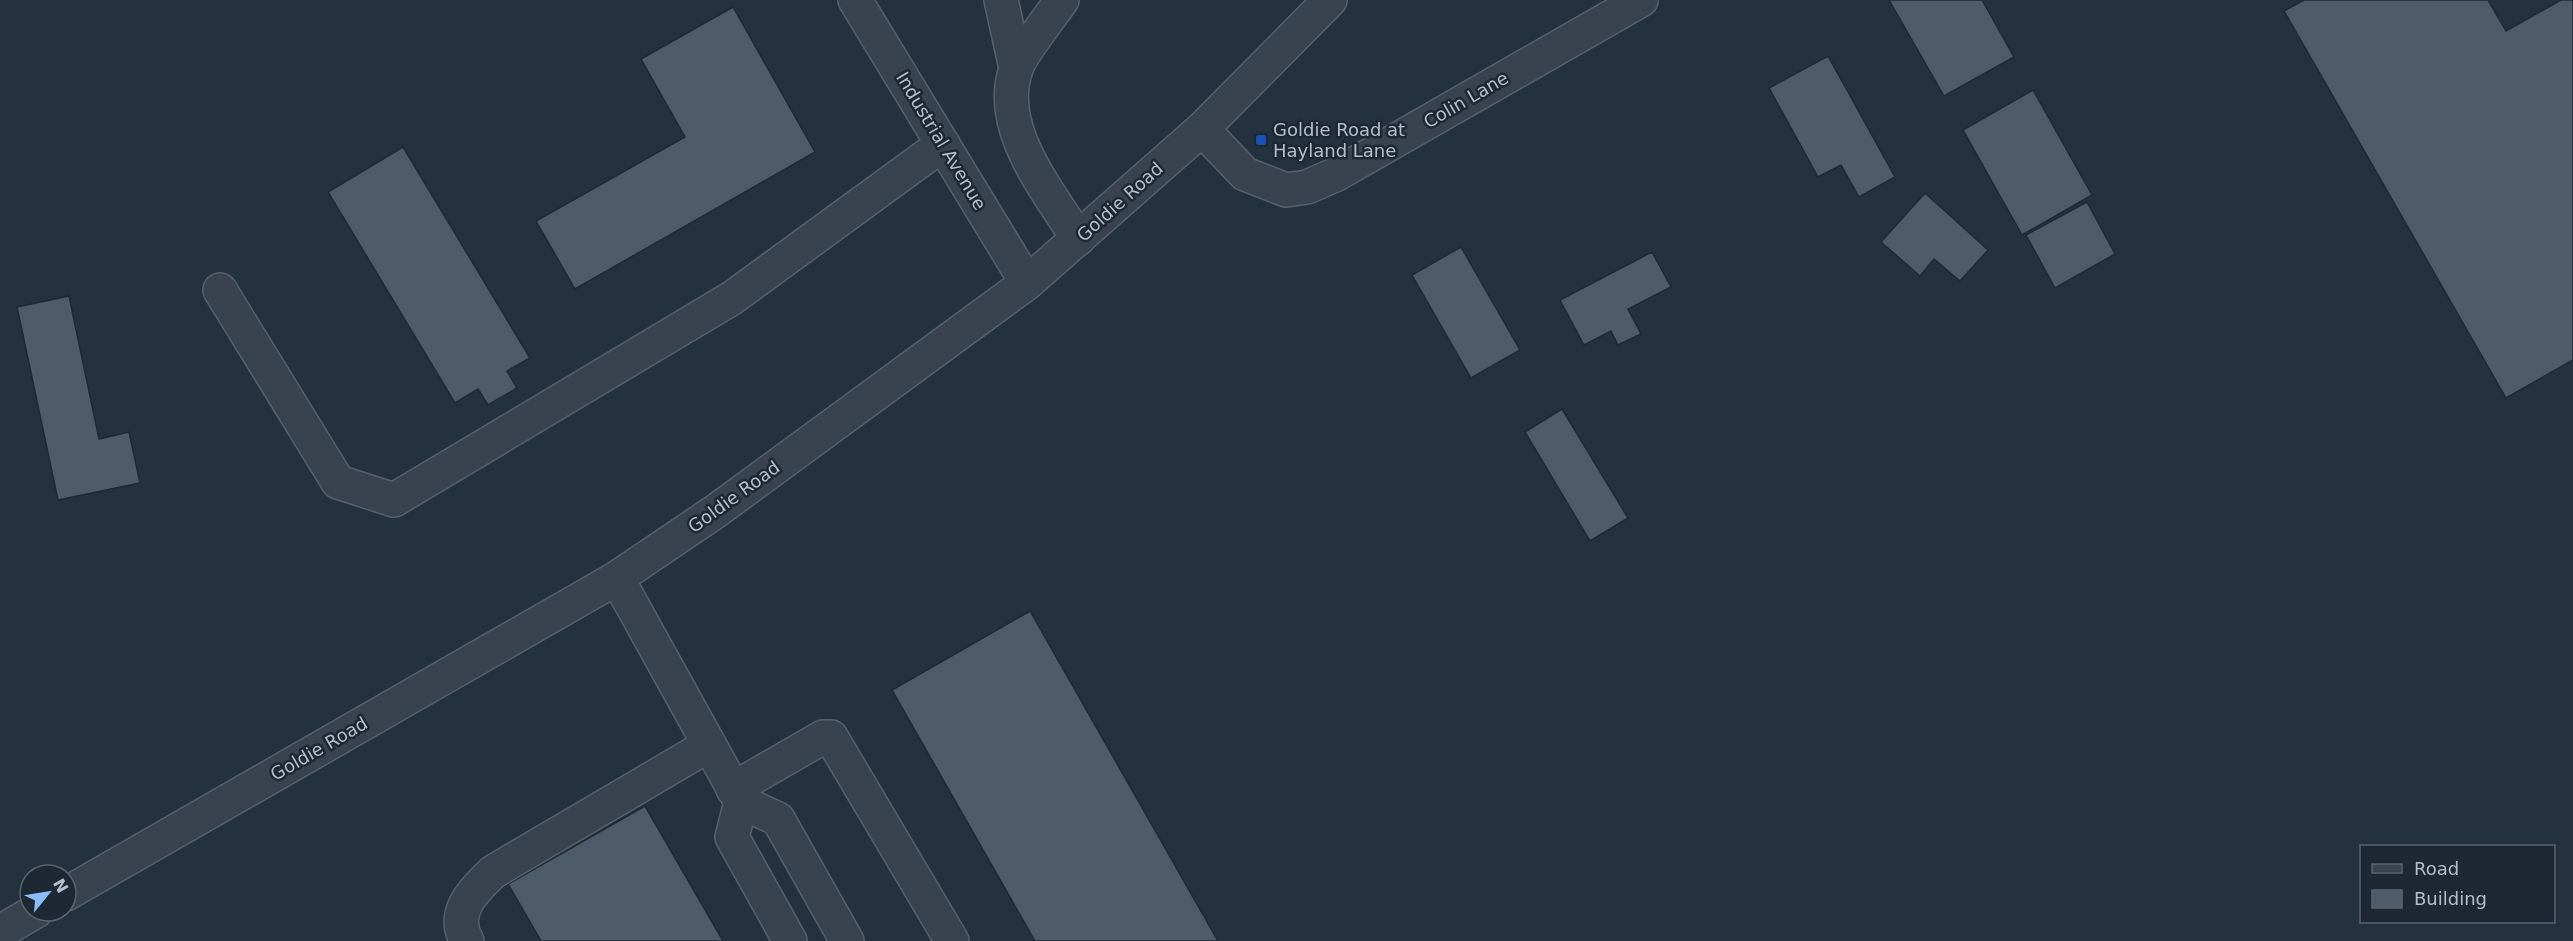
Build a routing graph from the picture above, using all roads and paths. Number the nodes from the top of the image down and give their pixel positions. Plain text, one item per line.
1 (855, 0) edge
2 (1001, 0) edge
3 (1062, 0) edge
4 (1330, 0) edge
5 (1641, 0) edge
6 (1016, 68) junction
7 (1202, 129) junction
8 (943, 144) junction
9 (1078, 239) junction
10 (1027, 283) junction
11 (220, 290) dead end
12 (617, 578) junction
13 (709, 745) junction
14 (737, 796) junction
15 (78, 887) edge
16 (18, 922) edge
17 (0, 932) edge
18 (845, 940) edge
19 (467, 941) edge
20 (790, 941) edge
21 (952, 941) edge

1 - 8 street, Industrial Avenue
2 - 6 street
3 - 6 street
4 - 7 street, Goldie Road
5 - 7 street, Colin Lane
6 - 9 street
7 - 9 street, Goldie Road
8 - 10 street, Industrial Avenue
8 - 11 street
9 - 10 street, Goldie Road
10 - 12 street, Goldie Road
12 - 13 street
12 - 15 street, Goldie Road
13 - 14 street
13 - 19 street
14 - 18 street
14 - 20 street
14 - 21 street
16 - 17 street

